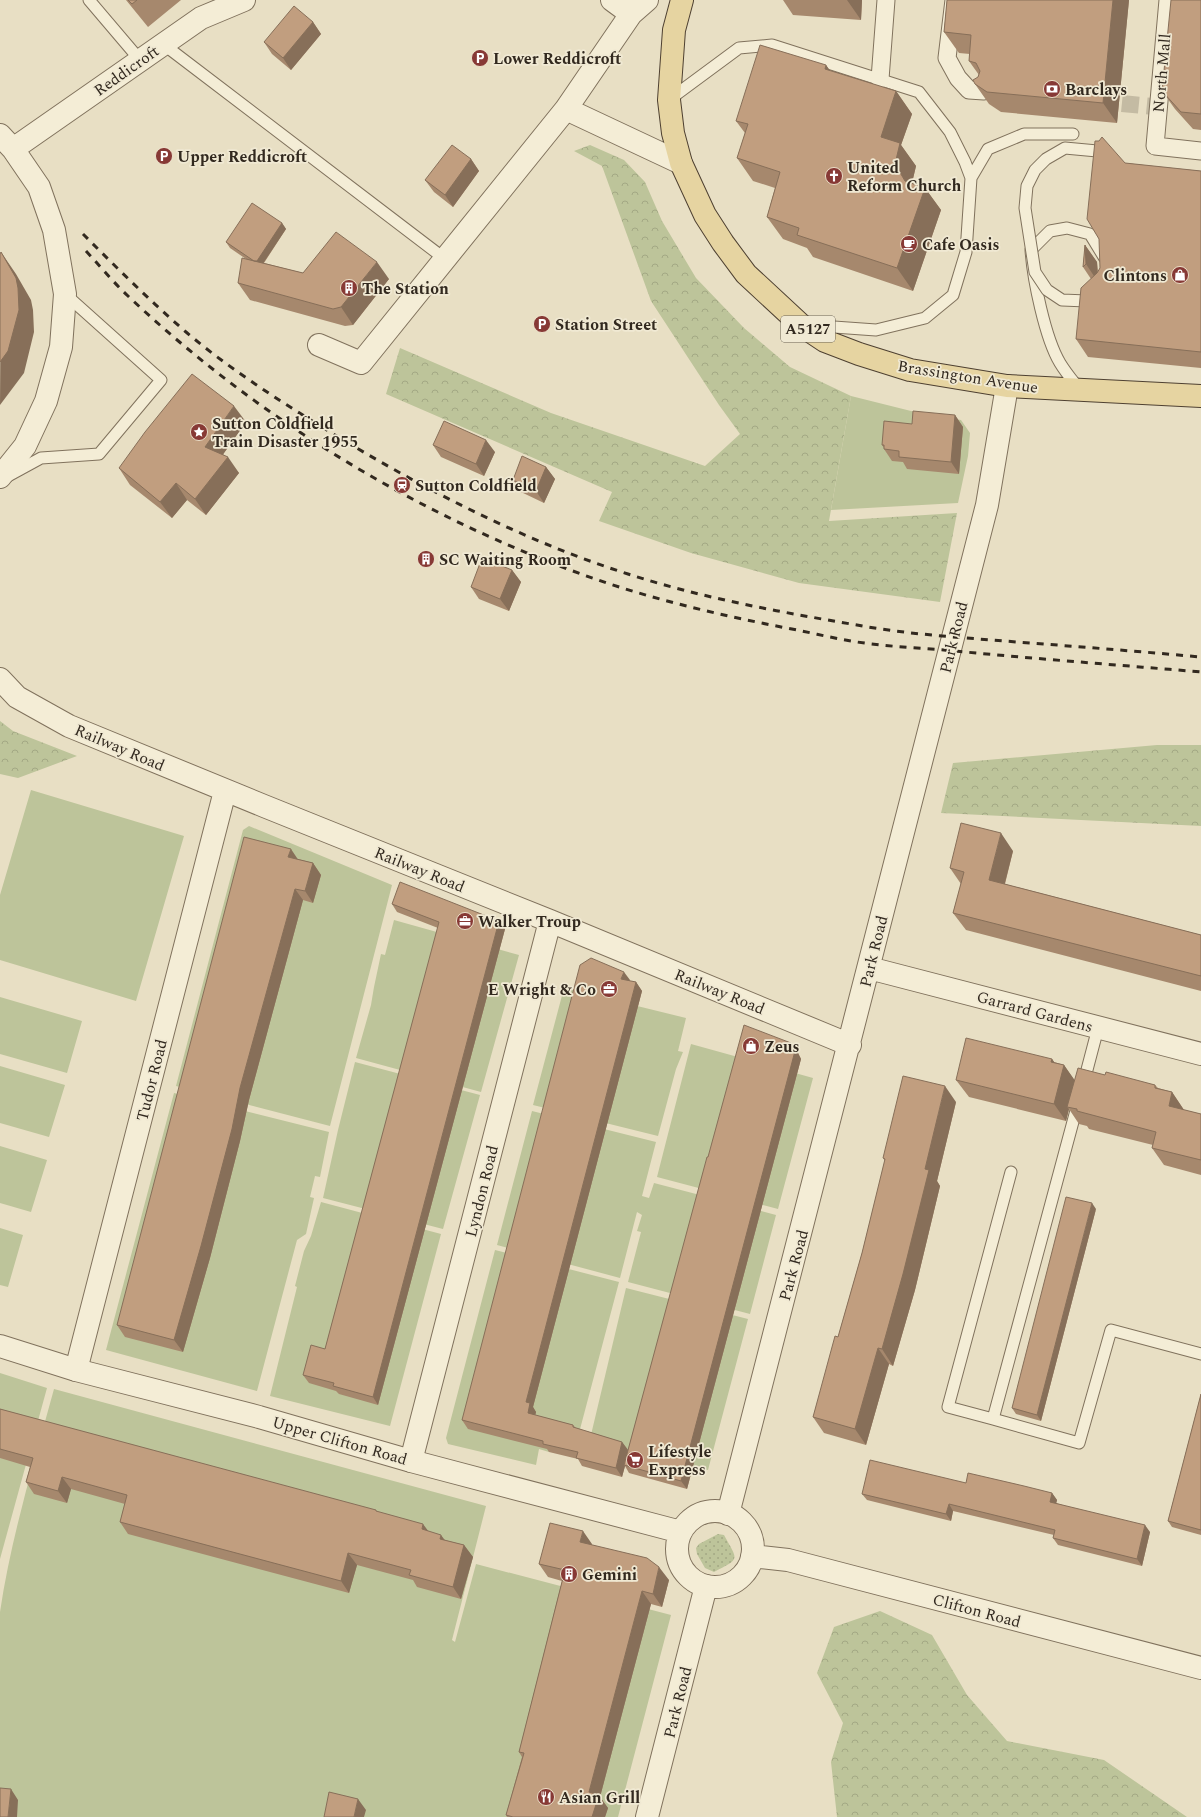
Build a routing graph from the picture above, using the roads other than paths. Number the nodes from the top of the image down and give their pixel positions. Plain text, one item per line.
1 (89, 0) edge
2 (244, 0) edge
3 (612, 0) edge
4 (682, 0) edge
5 (886, 0) edge
6 (954, 0) edge
7 (1168, 0) edge
8 (639, 7) edge
9 (163, 44) junction
10 (140, 60) junction
11 (880, 79) junction
12 (984, 91) edge
13 (669, 100) junction
14 (566, 109) junction
15 (1073, 134) dead end
16 (7, 142) edge
17 (1201, 151) edge
18 (1108, 152) edge
19 (681, 163) junction
20 (971, 178) junction
21 (445, 259) junction
22 (1105, 271) edge
23 (1100, 289) edge
24 (65, 294) junction
25 (801, 325) junction
26 (319, 345) dead end
27 (1007, 386) junction
28 (1080, 391) junction
29 (1175, 395) junction
30 (1201, 396) edge
31 (1201, 402) edge
32 (0, 479) edge
33 (0, 679) edge
34 (225, 791) junction
35 (550, 921) junction
36 (869, 968) junction
37 (1098, 1028) junction
38 (850, 1045) junction
39 (1201, 1054) edge
40 (1011, 1172) dead end
41 (0, 1346) edge
42 (1201, 1354) edge
43 (76, 1370) junction
44 (992, 1419) junction
45 (411, 1461) junction
46 (728, 1514) junction
47 (681, 1532) junction
48 (752, 1556) junction
49 (706, 1586) junction
50 (1201, 1668) edge
51 (647, 1817) edge

1 - 10 lane
2 - 9 street, Reddicroft
3 - 8 street
4 - 13 main road, Brassington Avenue / A5127
5 - 11 street
6 - 12 street
7 - 17 street, North Mall
8 - 14 street
9 - 10 street, Reddicroft
9 - 21 lane
10 - 16 street, Reddicroft
11 - 13 lane
11 - 20 lane
13 - 19 main road, Brassington Avenue / A5127
14 - 19 street
14 - 21 street
15 - 20 lane
16 - 24 street
18 - 23 lane, bridge
19 - 25 main road, Brassington Avenue / A5127
20 - 25 lane
21 - 26 street
22 - 28 lane, bridge
24 - 32 street
24 - 32 lane
25 - 27 main road, Brassington Avenue / A5127
27 - 28 main road, Brassington Avenue / A5127
27 - 36 street, Park Road
28 - 29 main road, Brassington Avenue / A5127
29 - 30 main road, Brassington Avenue / A5127
29 - 31 lane
33 - 34 street, Railway Road
34 - 35 street, Railway Road
34 - 43 street, Tudor Road
35 - 38 street, Railway Road
35 - 45 street, Lyndon Road
36 - 37 street, Garrard Gardens
36 - 38 street, Park Road
37 - 39 street, Garrard Gardens
37 - 44 lane
38 - 46 street, Park Road
40 - 44 lane
41 - 43 street, Upper Clifton Road
42 - 44 lane
43 - 45 street, Upper Clifton Road
45 - 47 street, Upper Clifton Road
46 - 47 street
46 - 48 street
47 - 49 street
48 - 49 street
48 - 50 street, Clifton Road
49 - 51 street, Park Road

